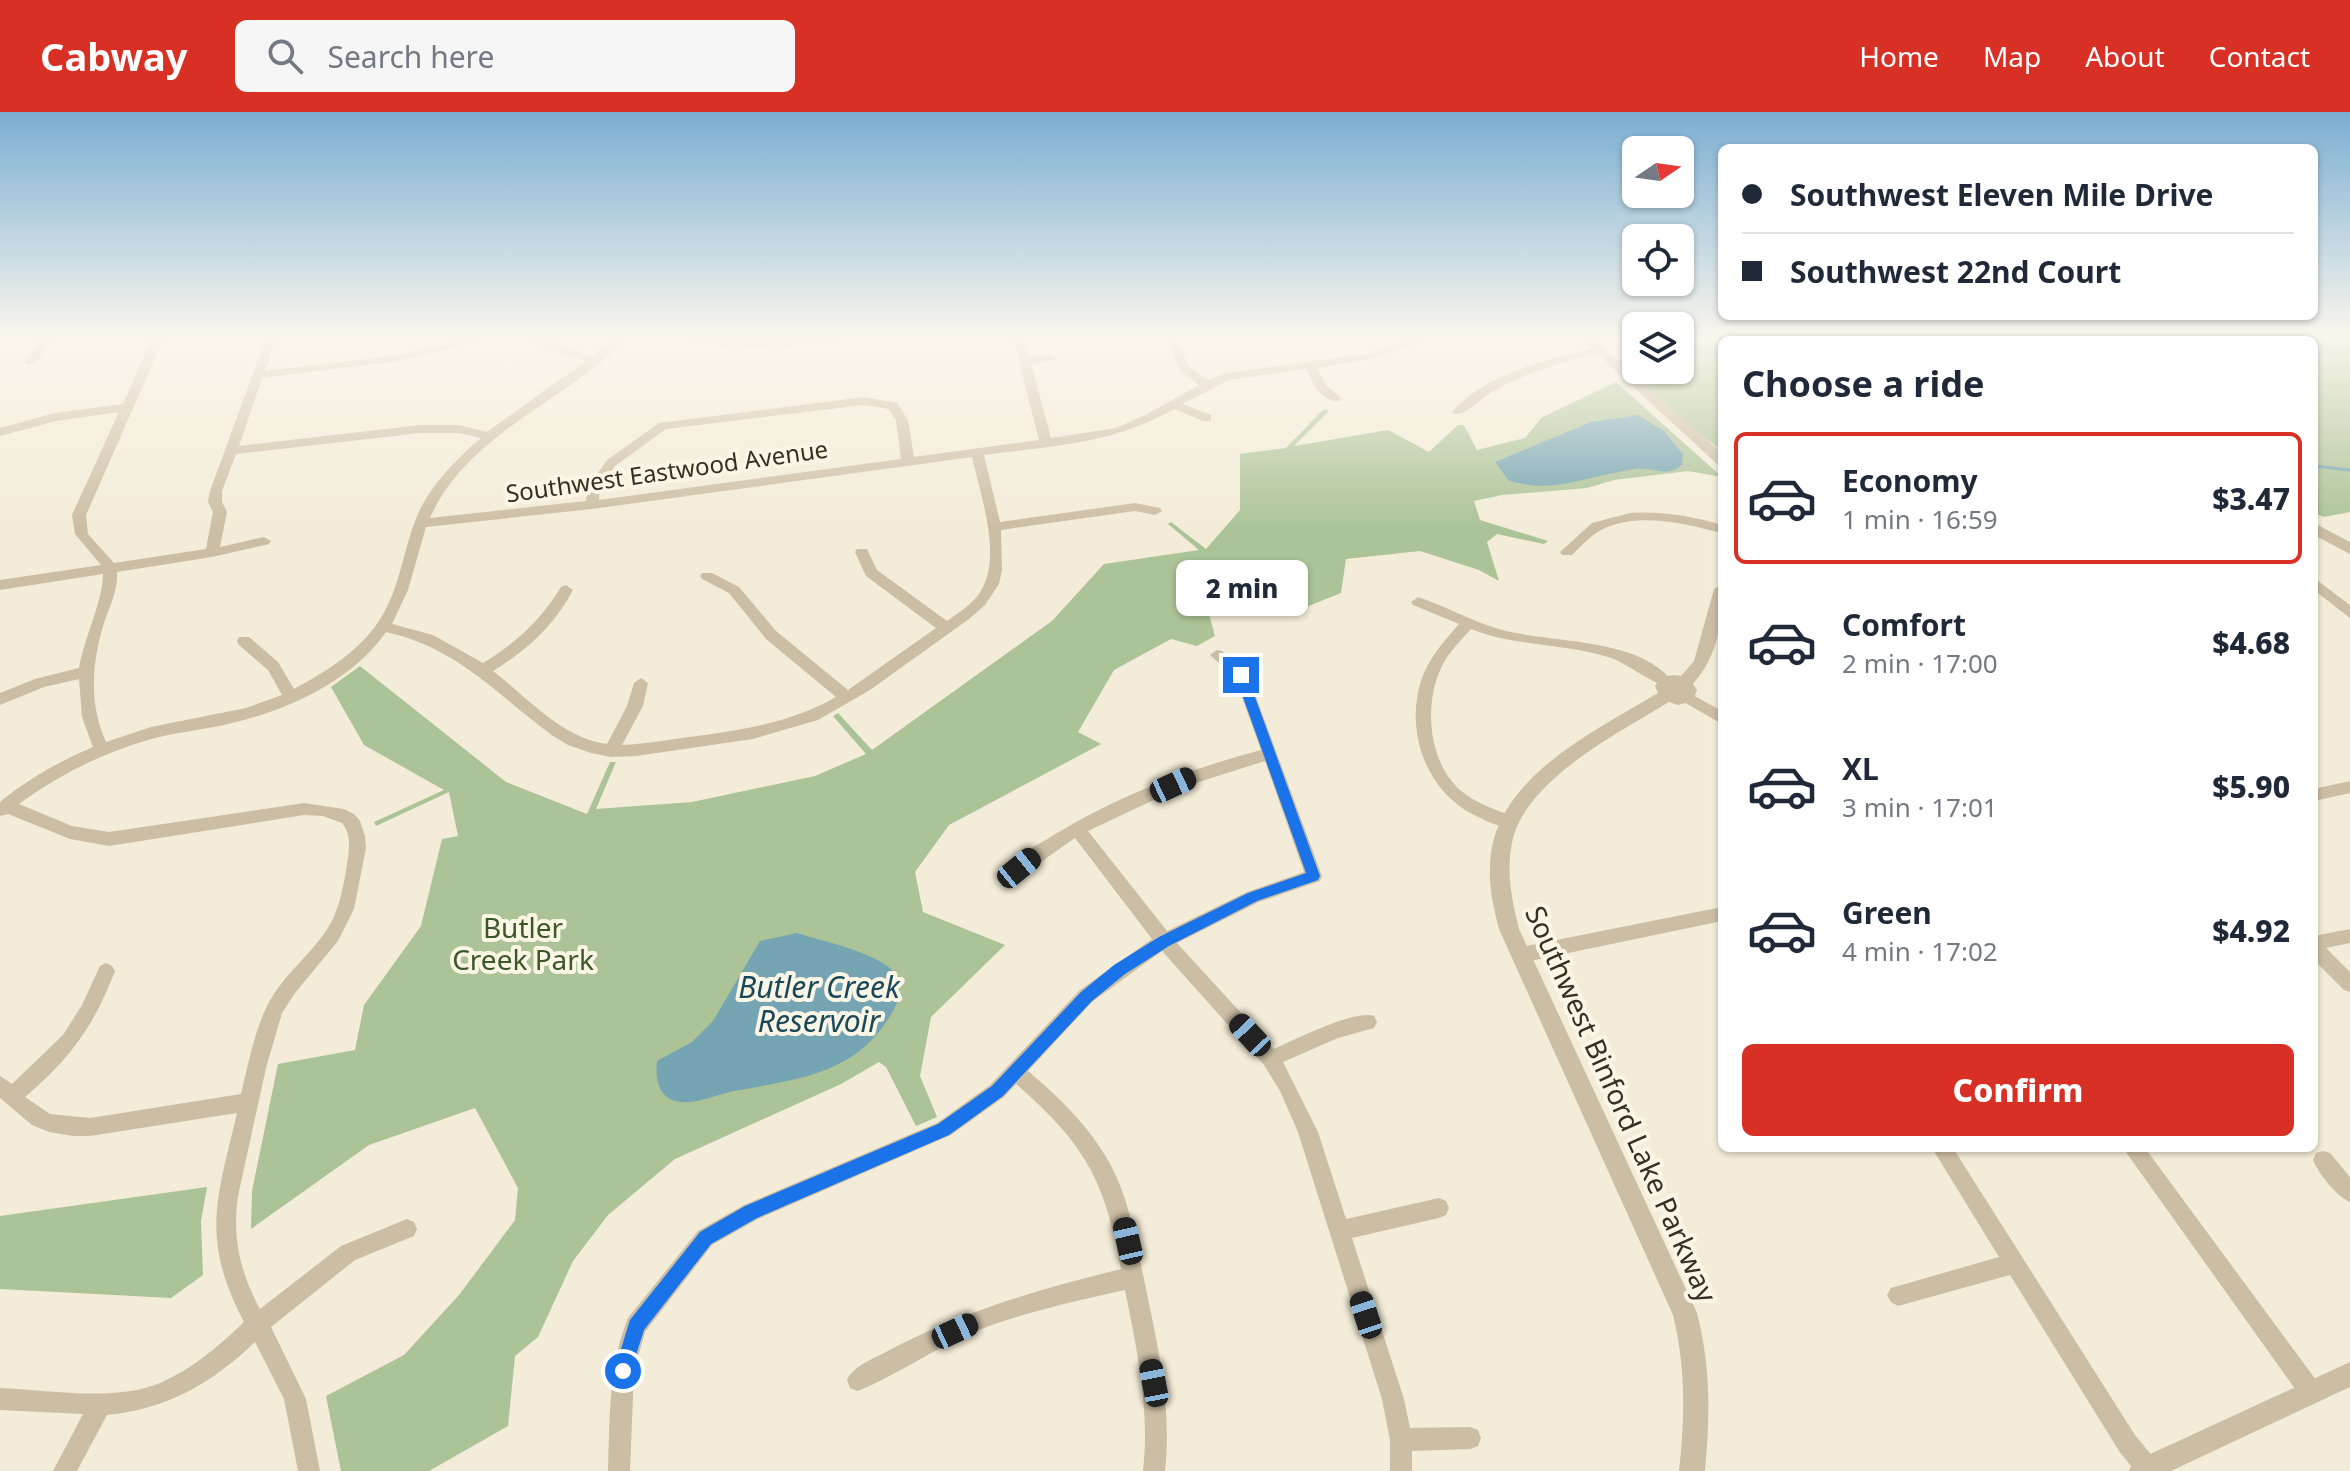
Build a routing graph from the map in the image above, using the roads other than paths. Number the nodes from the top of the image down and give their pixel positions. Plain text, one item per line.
1 (130, 401) edge
2 (250, 401) edge
3 (536, 401) edge
4 (860, 401) edge
5 (866, 401) edge
6 (901, 401) edge
7 (1035, 401) edge
8 (1180, 401) edge
9 (1468, 401) edge
10 (1654, 401) edge
11 (1175, 405) junction
12 (893, 406) junction
13 (127, 407) junction
14 (1458, 411) dead end
15 (1207, 418) dead end
16 (0, 432) edge
17 (487, 436) junction
18 (1046, 443) junction
19 (233, 450) junction
20 (977, 452) junction
21 (1718, 457) edge
22 (908, 462) junction
23 (592, 505) junction
24 (1155, 511) dead end
25 (420, 523) junction
26 (993, 527) junction
27 (1718, 528) edge
28 (2318, 530) edge
29 (264, 541) dead end
30 (2350, 549) edge
31 (862, 552) dead end
32 (1567, 552) dead end
33 (212, 553) junction
34 (110, 570) junction
35 (707, 576) dead end
36 (0, 585) edge
37 (2318, 586) edge
38 (566, 590) dead end
39 (1418, 602) dead end
40 (2350, 613) edge
41 (1717, 620) edge
42 (1468, 623) junction
43 (384, 627) junction
44 (946, 628) junction
45 (244, 641) dead end
46 (1217, 655) dead end
47 (482, 671) junction
48 (84, 672) junction
49 (641, 683) dead end
50 (1676, 689) junction
51 (290, 696) junction
52 (846, 697) junction
53 (0, 699) edge
54 (1718, 715) edge
55 (102, 749) junction
56 (611, 751) junction
57 (1270, 754) junction
58 (2350, 787) edge
59 (2318, 794) edge
60 (3, 808) edge
61 (1509, 822) junction
62 (1077, 829) junction
63 (1019, 868) dead end
64 (1718, 915) edge
65 (2350, 936) edge
66 (1164, 941) junction
67 (2318, 945) edge
68 (2318, 950) edge
69 (1521, 955) junction
70 (106, 971) dead end
71 (2350, 984) edge
72 (1368, 1022) dead end
73 (1271, 1059) junction
74 (1017, 1073) junction
75 (6, 1090) edge
76 (249, 1102) junction
77 (1945, 1152) edge
78 (2136, 1152) edge
79 (2323, 1160) dead end
80 (2350, 1192) edge
81 (1439, 1208) dead end
82 (407, 1229) dead end
83 (1339, 1231) junction
84 (2015, 1263) junction
85 (1133, 1277) junction
86 (1898, 1295) dead end
87 (257, 1325) junction
88 (2350, 1374) edge
89 (858, 1380) dead end
90 (2311, 1392) junction
91 (0, 1399) edge
92 (101, 1404) junction
93 (1470, 1438) dead end
94 (1401, 1440) junction
95 (2147, 1470) edge
96 (64, 1471) edge
97 (309, 1471) edge
98 (619, 1471) edge
99 (1154, 1471) edge
100 (1401, 1471) edge
101 (1692, 1471) edge

1 - 13 street
2 - 19 street
3 - 17 street
4 - 23 street
5 - 12 street
6 - 12 street
7 - 18 street
8 - 11 street, Southwest Eastwood Avenue
9 - 14 street
10 - 21 street
11 - 15 street
11 - 18 street, Southwest Eastwood Avenue
12 - 22 street
13 - 16 street
13 - 34 street
17 - 19 street
17 - 25 street
18 - 20 street, Southwest Eastwood Avenue
19 - 33 street
20 - 22 street, Southwest Eastwood Avenue
20 - 26 street
22 - 23 street, Southwest Eastwood Avenue
23 - 25 street, Southwest Eastwood Avenue
24 - 26 street
25 - 43 street
26 - 44 street
27 - 32 street
28 - 30 street
29 - 33 street
31 - 44 street
33 - 34 street
34 - 36 street
34 - 48 street
35 - 52 street
37 - 40 street
38 - 47 street
39 - 42 street
41 - 50 street, Southwest Binford Lake Parkway
42 - 50 street
42 - 61 street
43 - 47 street
43 - 51 street
44 - 52 street
45 - 51 street
46 - 57 street
47 - 56 street
48 - 53 street
48 - 55 street
49 - 56 street
50 - 54 street
50 - 61 street, Southwest Binford Lake Parkway
51 - 55 street
52 - 56 street
55 - 60 street
57 - 62 street
57 - 66 street
58 - 59 street
60 - 76 street
61 - 69 street, Southwest Binford Lake Parkway
62 - 63 street
62 - 66 street
64 - 69 street
65 - 67 street
66 - 73 street
66 - 74 street
68 - 71 street
69 - 101 street, Southwest Binford Lake Parkway
70 - 75 street
72 - 73 street
73 - 83 street
74 - 85 street
74 - 98 street
75 - 76 street
76 - 87 street
77 - 84 street
78 - 90 street
79 - 80 street
81 - 83 street
82 - 87 street
83 - 94 street
84 - 86 street
84 - 95 street
85 - 89 street
85 - 99 street
87 - 92 street
87 - 97 street
88 - 90 street
90 - 95 street
91 - 92 street
92 - 96 street
93 - 94 street
94 - 100 street

